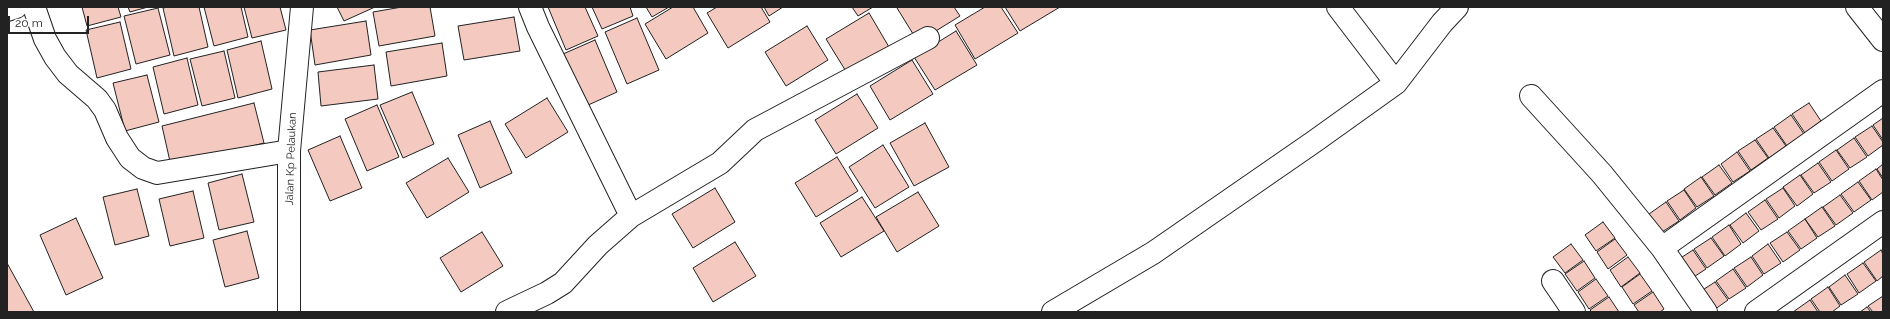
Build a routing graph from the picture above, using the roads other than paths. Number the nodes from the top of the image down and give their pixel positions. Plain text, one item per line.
1 (16, 7) edge
2 (34, 7) edge
3 (302, 7) edge
4 (530, 7) edge
5 (1338, 7) edge
6 (1457, 7) edge
7 (1857, 7) edge
8 (7, 10) edge
9 (928, 38) dead end
10 (1883, 40) edge
11 (1396, 83) junction
12 (1883, 91) edge
13 (1532, 96) dead end
14 (289, 151) junction
15 (631, 216) junction
16 (1883, 222) edge
17 (1662, 248) junction
18 (1553, 281) dead end
19 (289, 312) edge
20 (507, 312) edge
21 (1053, 312) edge
22 (1574, 312) edge
23 (1706, 312) edge
24 (1756, 312) edge

1 - 8 street
2 - 14 street
3 - 14 street, Jalan Kp Pelaukan
4 - 15 street
5 - 11 street
6 - 11 street
7 - 10 street
9 - 15 street
11 - 21 street
12 - 17 street
13 - 17 street
14 - 19 street, Jalan Kp Pelaukan
15 - 20 street
16 - 24 street
17 - 23 street
18 - 22 street

